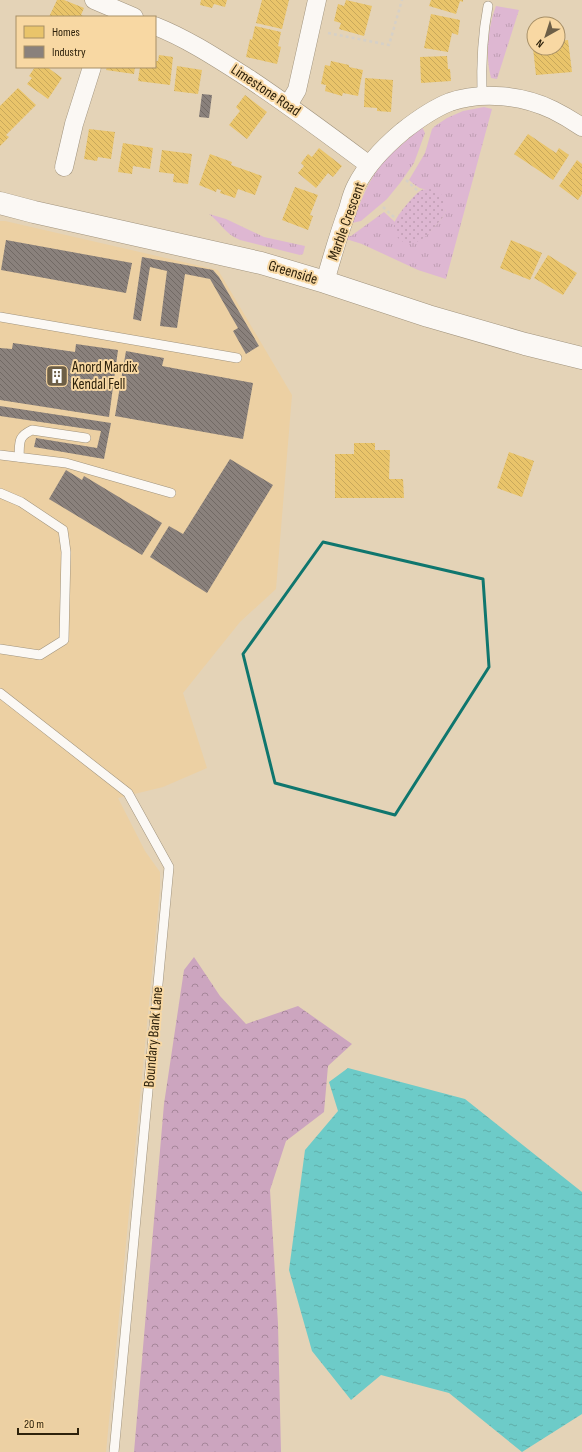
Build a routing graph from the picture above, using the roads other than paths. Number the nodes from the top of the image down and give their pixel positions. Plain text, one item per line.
1 (317, 0) edge
2 (488, 6) dead end
3 (100, 7) edge
4 (131, 16) edge
5 (156, 27) edge
6 (92, 68) edge
7 (482, 95) junction
8 (288, 105) junction
9 (582, 127) edge
10 (369, 165) junction
11 (64, 167) dead end
12 (0, 203) edge
13 (325, 282) junction
14 (0, 317) edge
15 (237, 358) dead end
16 (582, 358) edge
17 (86, 438) dead end
18 (0, 454) edge
19 (19, 457) junction
20 (0, 493) edge
21 (171, 493) dead end
22 (0, 648) edge
23 (0, 693) edge
24 (114, 1452) edge

1 - 8 street
2 - 7 lane
3 - 4 street
5 - 8 street, Limestone Road
6 - 11 street
7 - 9 street, Marble Crescent
7 - 10 street, Marble Crescent
8 - 10 street, Limestone Road
10 - 13 street, Marble Crescent
12 - 13 street, Greenside
13 - 16 street, Greenside
14 - 15 lane
17 - 19 lane
18 - 19 lane
19 - 21 lane
20 - 22 lane
23 - 24 lane, Boundary Bank Lane

